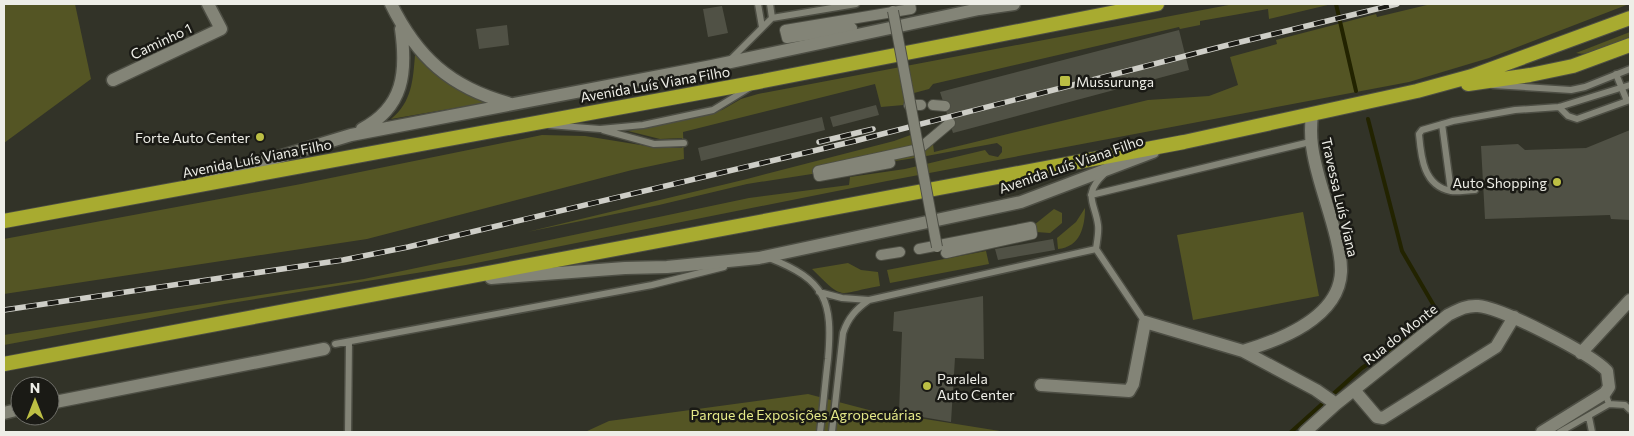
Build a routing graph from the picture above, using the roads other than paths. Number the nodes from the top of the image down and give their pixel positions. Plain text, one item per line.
1 (208, 4) edge
2 (391, 4) edge
3 (758, 4) edge
4 (770, 4) edge
5 (856, 4) edge
6 (910, 4) edge
7 (1014, 4) edge
8 (1157, 4) edge
9 (893, 11) junction
10 (772, 18) junction
11 (1630, 18) edge
12 (401, 24) junction
13 (762, 27) junction
14 (792, 33) dead end
15 (1630, 45) edge
16 (712, 66) junction
17 (1630, 69) edge
18 (1616, 74) junction
19 (113, 80) dead end
20 (758, 82) junction
21 (1477, 83) junction
22 (1630, 85) edge
23 (1622, 88) junction
24 (1417, 91) junction
25 (1629, 101) edge
26 (510, 103) junction
27 (909, 104) junction
28 (921, 105) dead end
29 (933, 106) dead end
30 (945, 106) dead end
31 (1559, 107) junction
32 (1312, 114) junction
33 (529, 123) junction
34 (950, 123) dead end
35 (1442, 124) junction
36 (622, 126) junction
37 (600, 129) junction
38 (351, 135) junction
39 (622, 137) junction
40 (1184, 142) junction
41 (1310, 142) junction
42 (684, 143) dead end
43 (919, 149) junction
44 (1110, 167) junction
45 (843, 168) dead end
46 (1475, 190) dead end
47 (1451, 191) junction
48 (159, 193) junction
49 (1091, 195) junction
50 (4, 221) edge
51 (937, 247) junction
52 (1096, 248) junction
53 (919, 250) dead end
54 (900, 252) dead end
55 (946, 253) dead end
56 (881, 254) dead end
57 (762, 257) junction
58 (434, 282) junction
59 (819, 292) junction
60 (869, 300) junction
61 (1630, 300) edge
62 (1514, 317) junction
63 (1144, 322) junction
64 (349, 342) junction
65 (329, 347) joint
66 (1243, 352) junction
67 (1581, 353) junction
68 (4, 364) edge
69 (1041, 385) dead end
70 (1354, 390) junction
71 (1608, 395) junction
72 (1328, 398) junction
73 (60, 401) edge
74 (1630, 410) edge
75 (1589, 417) junction
76 (348, 432) edge
77 (820, 432) edge
78 (832, 432) edge
79 (1305, 432) edge
80 (1542, 432) edge
81 (1560, 432) edge
82 (1592, 432) edge

1 - 19 main road, Caminho 1
2 - 12 main road
3 - 13 lane
4 - 10 lane
5 - 10 lane
6 - 9 street
7 - 16 main road, Avenida Luís Viana Filho
8 - 20 highway, Avenida Luís Viana Filho
9 - 14 street
9 - 27 street, bridge
10 - 13 lane
11 - 24 highway, Avenida Luís Viana Filho
12 - 26 main road
12 - 38 main road
13 - 16 lane
15 - 21 highway
16 - 26 main road, Avenida Luís Viana Filho
17 - 18 lane
18 - 21 lane
18 - 23 lane
20 - 33 highway, Avenida Luís Viana Filho
20 - 36 lane
21 - 24 highway
22 - 23 lane
23 - 25 lane
23 - 31 lane
24 - 32 highway, Avenida Luís Viana Filho
25 - 31 lane
26 - 38 main road, Avenida Luís Viana Filho
27 - 28 street
27 - 43 street, bridge
29 - 30 street
31 - 35 lane
32 - 40 highway, Avenida Luís Viana Filho
32 - 41 main road, Travessa Luís Viana
33 - 37 lane
33 - 48 highway, Avenida Luís Viana Filho
34 - 43 street
35 - 47 lane
35 - 47 lane
36 - 37 lane
36 - 39 lane
37 - 39 lane
38 - 48 main road, Avenida Luís Viana Filho
39 - 42 lane
40 - 44 main road, Avenida Luís Viana Filho
40 - 58 highway, Avenida Luís Viana Filho
41 - 49 lane
41 - 66 main road, Travessa Luís Viana
43 - 45 street
43 - 51 street, bridge
44 - 49 lane
44 - 57 main road, Avenida Luís Viana Filho
46 - 47 lane
48 - 50 highway, Avenida Luís Viana Filho
49 - 52 lane
51 - 53 street
51 - 55 street
52 - 60 lane
52 - 63 lane
54 - 56 street
57 - 58 main road, Avenida Luís Viana Filho
57 - 59 lane
57 - 64 lane
58 - 68 highway, Avenida Luís Viana Filho
59 - 60 lane
59 - 77 lane
60 - 78 lane
61 - 67 main road
62 - 67 main road, Rua do Monte
62 - 70 main road, Rua do Monte
62 - 70 main road
63 - 66 main road
63 - 69 main road
64 - 65 lane
64 - 76 lane
65 - 73 main road
66 - 72 main road
67 - 71 main road, Rua do Monte
70 - 72 main road, Rua do Monte
71 - 74 lane
71 - 75 lane
71 - 80 main road
72 - 79 main road, Rua do Monte
75 - 81 lane
75 - 82 lane

